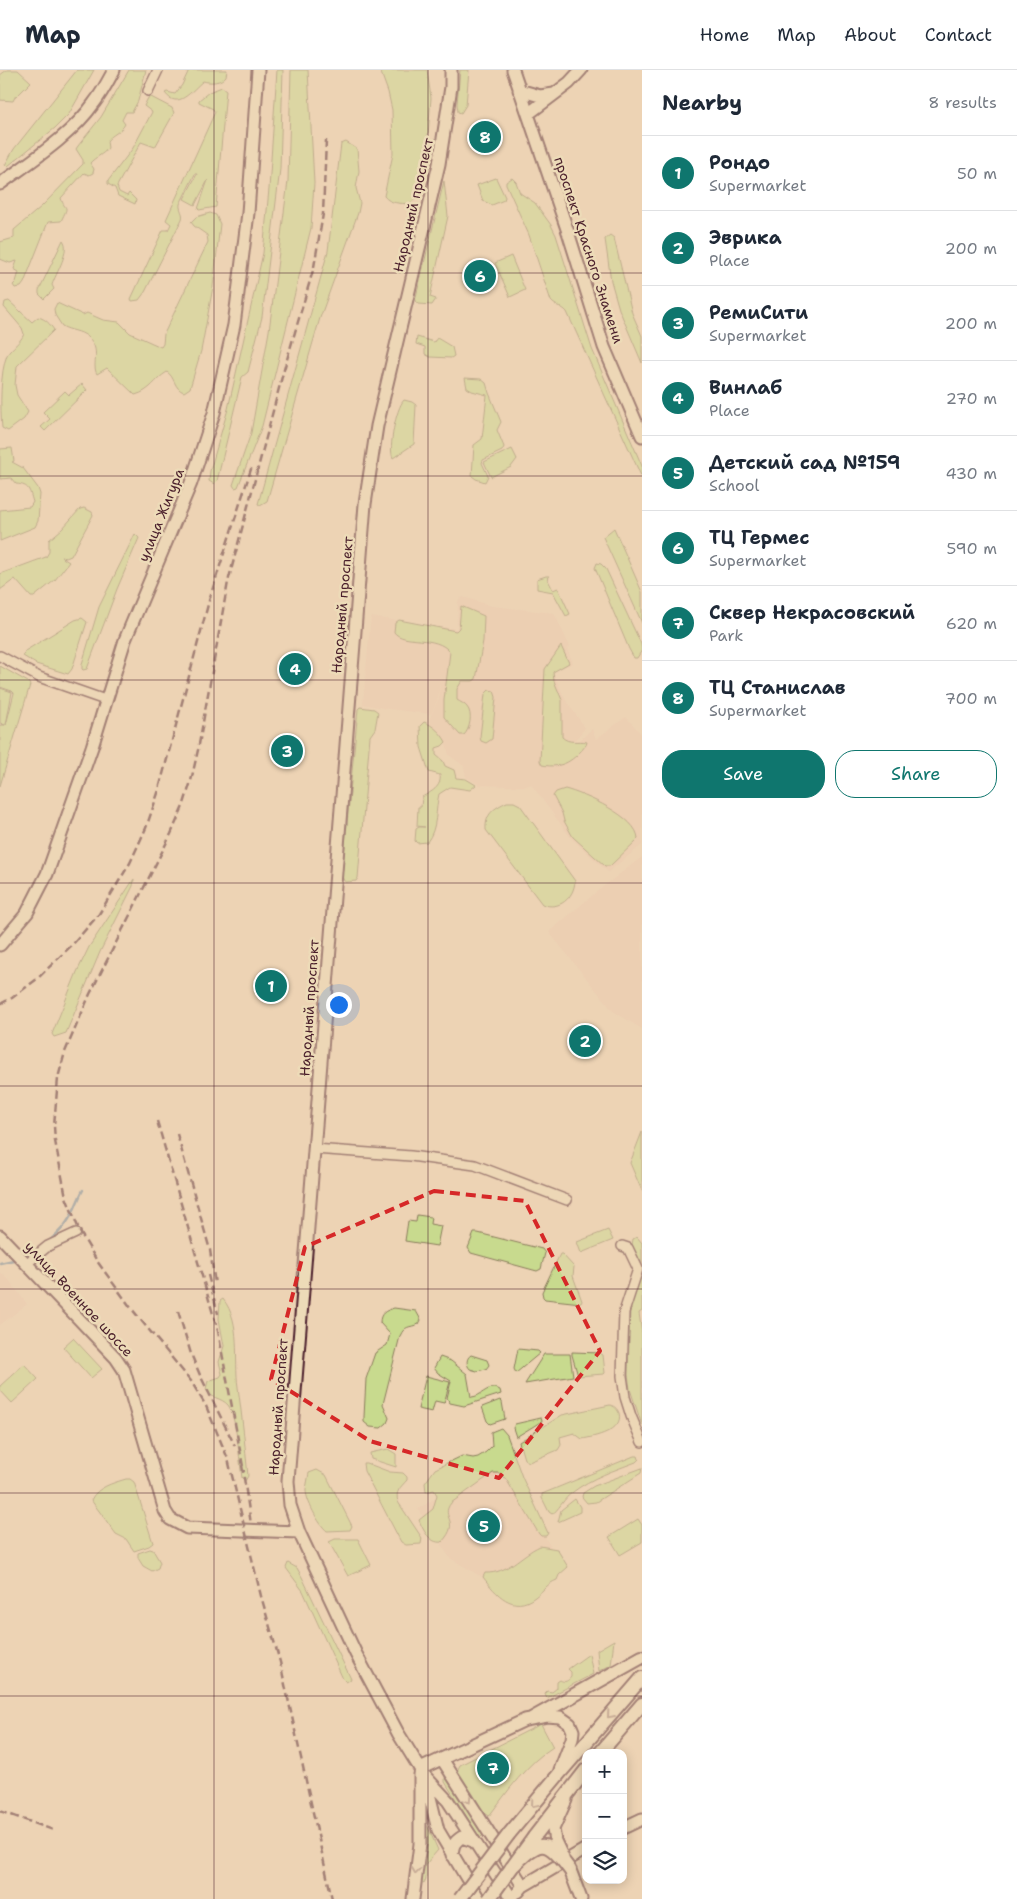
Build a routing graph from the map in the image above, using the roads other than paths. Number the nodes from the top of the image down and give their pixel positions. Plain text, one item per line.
1 (114, 70) edge
2 (158, 70) edge
3 (258, 70) edge
4 (451, 70) edge
5 (513, 70) edge
6 (581, 70) edge
7 (519, 90) junction
8 (148, 92) dead end
9 (554, 94) junction
10 (528, 114) junction
11 (0, 184) edge
12 (642, 436) edge
13 (0, 656) edge
14 (105, 700) junction
15 (0, 945) edge
16 (314, 1149) junction
17 (567, 1200) dead end
18 (76, 1233) dead end
19 (0, 1236) edge
20 (622, 1246) dead end
21 (25, 1262) junction
22 (642, 1442) edge
23 (298, 1532) junction
24 (642, 1657) edge
25 (642, 1678) edge
26 (642, 1704) edge
27 (533, 1718) junction
28 (603, 1749) edge
29 (442, 1759) junction
30 (422, 1772) junction
31 (559, 1774) junction
32 (582, 1775) edge
33 (572, 1787) junction
34 (642, 1819) edge
35 (627, 1826) edge
36 (472, 1841) junction
37 (582, 1851) edge
38 (452, 1855) junction
39 (511, 1868) junction
40 (570, 1870) junction
41 (523, 1886) junction
42 (413, 1899) edge
43 (460, 1899) edge
44 (479, 1899) edge
45 (489, 1899) edge
46 (512, 1899) edge
47 (582, 1899) edge

1 - 11 main road
2 - 8 street
3 - 14 main road, улица Жигура
4 - 16 main road, Народный проспект
5 - 7 main road, проспект Красного Знамени
6 - 9 main road
7 - 9 main road
7 - 10 main road, проспект Красного Знамени
9 - 10 main road
10 - 12 main road, проспект Красного Знамени
13 - 14 street
14 - 15 main road, улица Жигура
16 - 17 street
16 - 23 main road, Народный проспект
18 - 21 street
19 - 21 main road, улица Военное шоссе
20 - 22 street
21 - 23 main road, улица Военное шоссе
23 - 30 main road, Народный проспект
24 - 27 highway
25 -> 31 highway
26 - 28 highway
27 - 29 main road
27 - 31 main road
29 - 30 main road
29 -> 41 main road
30 - 36 main road
30 - 38 main road
30 -> 42 main road
31 -> 43 highway, bridge
32 - 33 highway
33 - 39 highway, bridge
33 - 40 main road, bridge
34 - 35 main road
36 - 38 main road
36 - 46 main road
37 - 41 main road
38 - 44 main road
39 - 40 highway, bridge
39 - 45 highway, bridge
40 - 47 main road
41 - 46 main road

